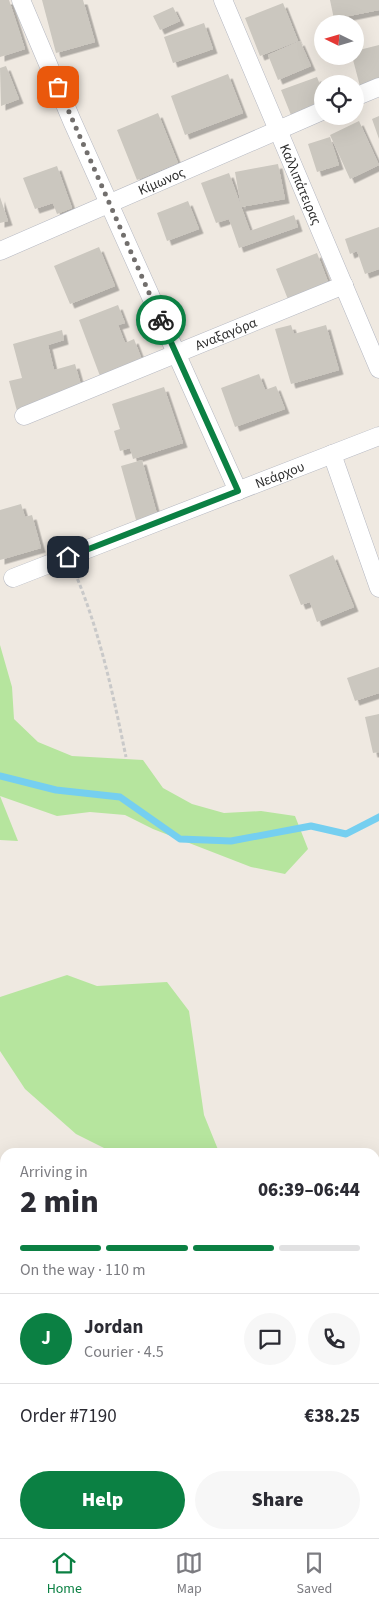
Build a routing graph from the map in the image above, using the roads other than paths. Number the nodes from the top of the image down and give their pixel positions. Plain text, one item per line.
1 (21, 0) edge
2 (223, 0) edge
3 (379, 86) edge
4 (364, 93) edge
5 (314, 114) edge
6 (278, 130) junction
7 (110, 203) junction
8 (0, 251) edge
9 (344, 285) junction
10 (175, 354) junction
11 (379, 369) edge
12 (24, 416) dead end
13 (379, 436) edge
14 (332, 454) junction
15 (238, 491) junction
16 (13, 578) dead end
17 (379, 588) edge

1 - 7 street
2 - 6 street, Καλλιπάτειρας
3 - 4 street
5 - 6 street, Κίμωνος
6 - 7 street, Κίμωνος
6 - 9 street, Καλλιπάτειρας
7 - 8 street, Κίμωνος
7 - 10 street
9 - 10 street, Αναξαγόρα
9 - 11 street, Καλλιπάτειρας
10 - 12 street, Αναξαγόρα
10 - 15 street
13 - 14 street, Νεάρχου
14 - 15 street, Νεάρχου
14 - 17 street
15 - 16 street, Νεάρχου

